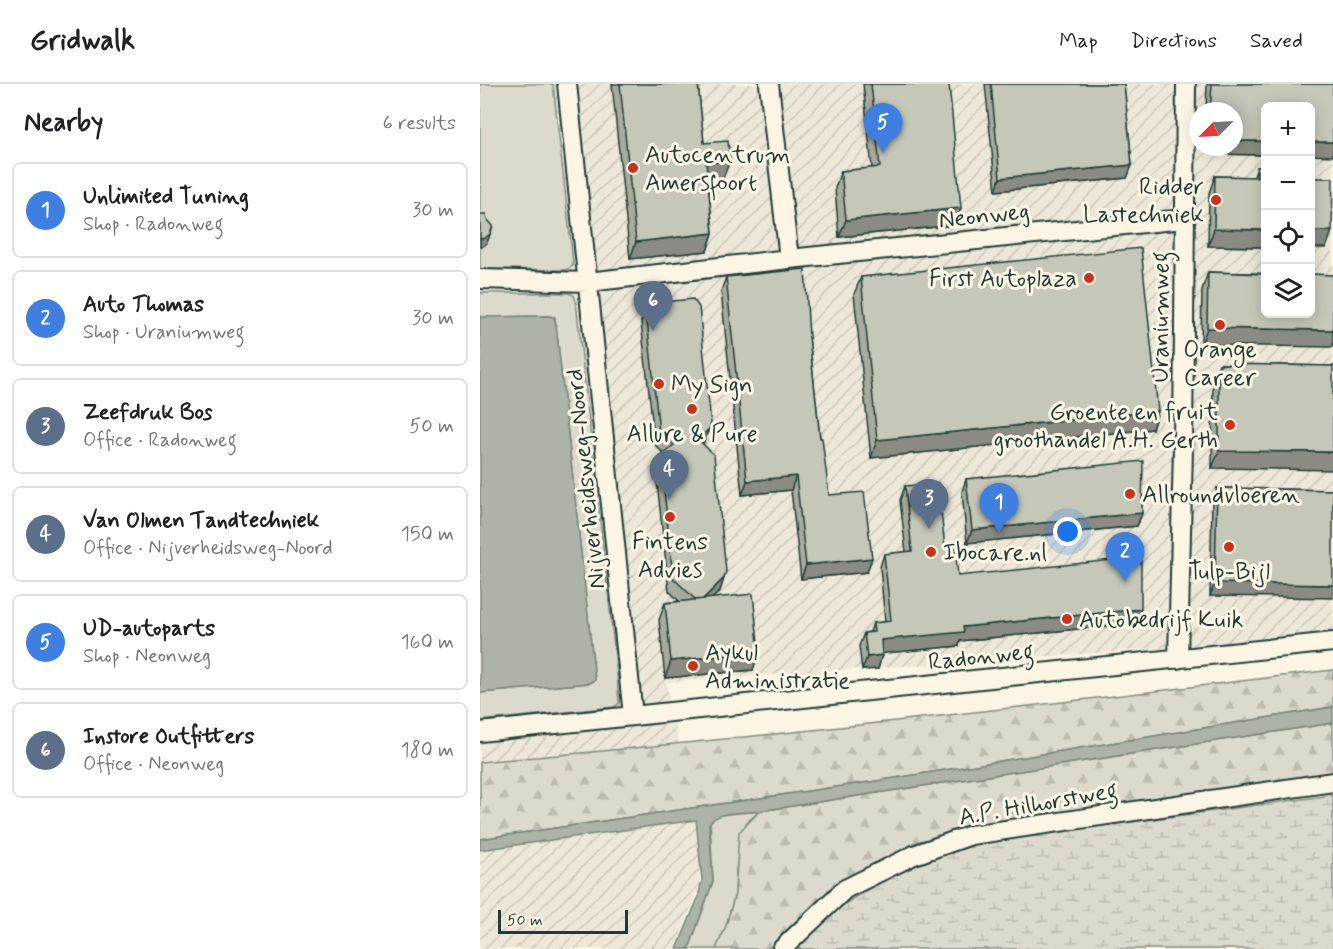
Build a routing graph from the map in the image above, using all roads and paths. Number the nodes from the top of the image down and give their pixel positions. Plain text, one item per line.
1 (567, 84) edge
2 (769, 84) edge
3 (1186, 84) edge
4 (1185, 219) junction
5 (789, 259) junction
6 (480, 279) edge
7 (588, 282) junction
8 (1333, 642) edge
9 (1178, 659) junction
10 (633, 716) junction
11 (480, 732) edge
12 (1333, 782) edge
13 (782, 949) edge

1 - 7 street, Nijverheidsweg-Noord
2 - 5 street
3 - 4 street, Uraniumweg
4 - 5 street, Neonweg
4 - 9 street, Uraniumweg
5 - 7 street, Neonweg
6 - 7 street, Neonweg
7 - 10 street, Nijverheidsweg-Noord
8 - 9 street, Radonweg
9 - 10 street, Radonweg
10 - 11 street
12 - 13 street, A.P. Hilhorstweg

